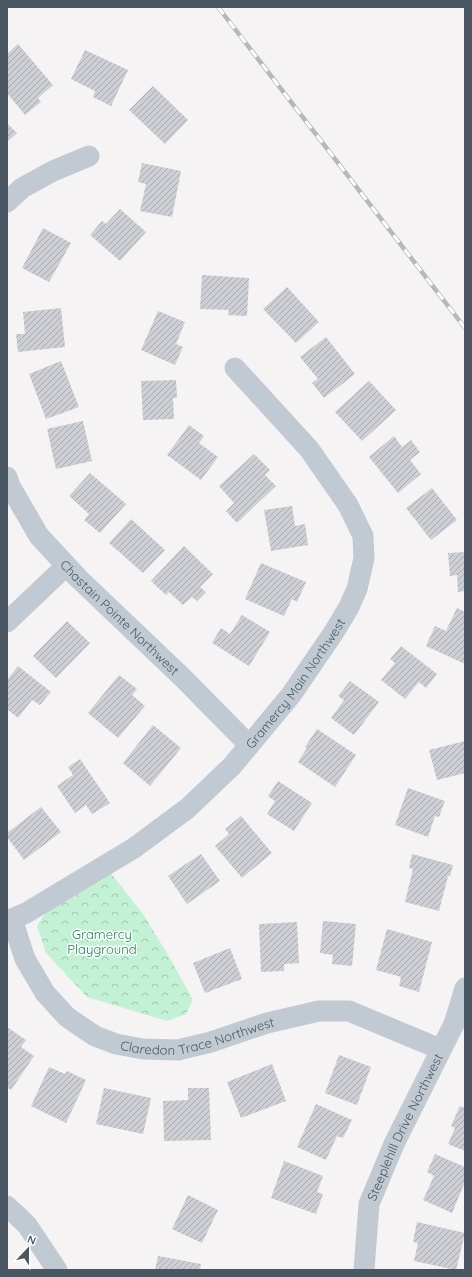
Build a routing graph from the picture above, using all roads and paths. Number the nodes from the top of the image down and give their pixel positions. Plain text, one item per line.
1 (90, 156) dead end
2 (7, 202) edge
3 (235, 368) dead end
4 (7, 477) edge
5 (66, 566) junction
6 (7, 622) edge
7 (249, 745) junction
8 (10, 920) edge
9 (465, 988) edge
10 (440, 1049) junction
11 (7, 1206) edge
12 (57, 1270) edge
13 (356, 1270) edge
14 (364, 1270) edge

1 - 2 street
3 - 7 street, Gramercy Main Northwest
4 - 5 street, Chastain Pointe Northwest
5 - 6 street
5 - 7 street, Chastain Pointe Northwest
7 - 8 street, Gramercy Main Northwest
8 - 10 street, Claredon Trace Northwest
9 - 10 street, Steeplehill Drive Northwest
10 - 14 street, Steeplehill Drive Northwest
11 - 12 street
13 - 14 street

